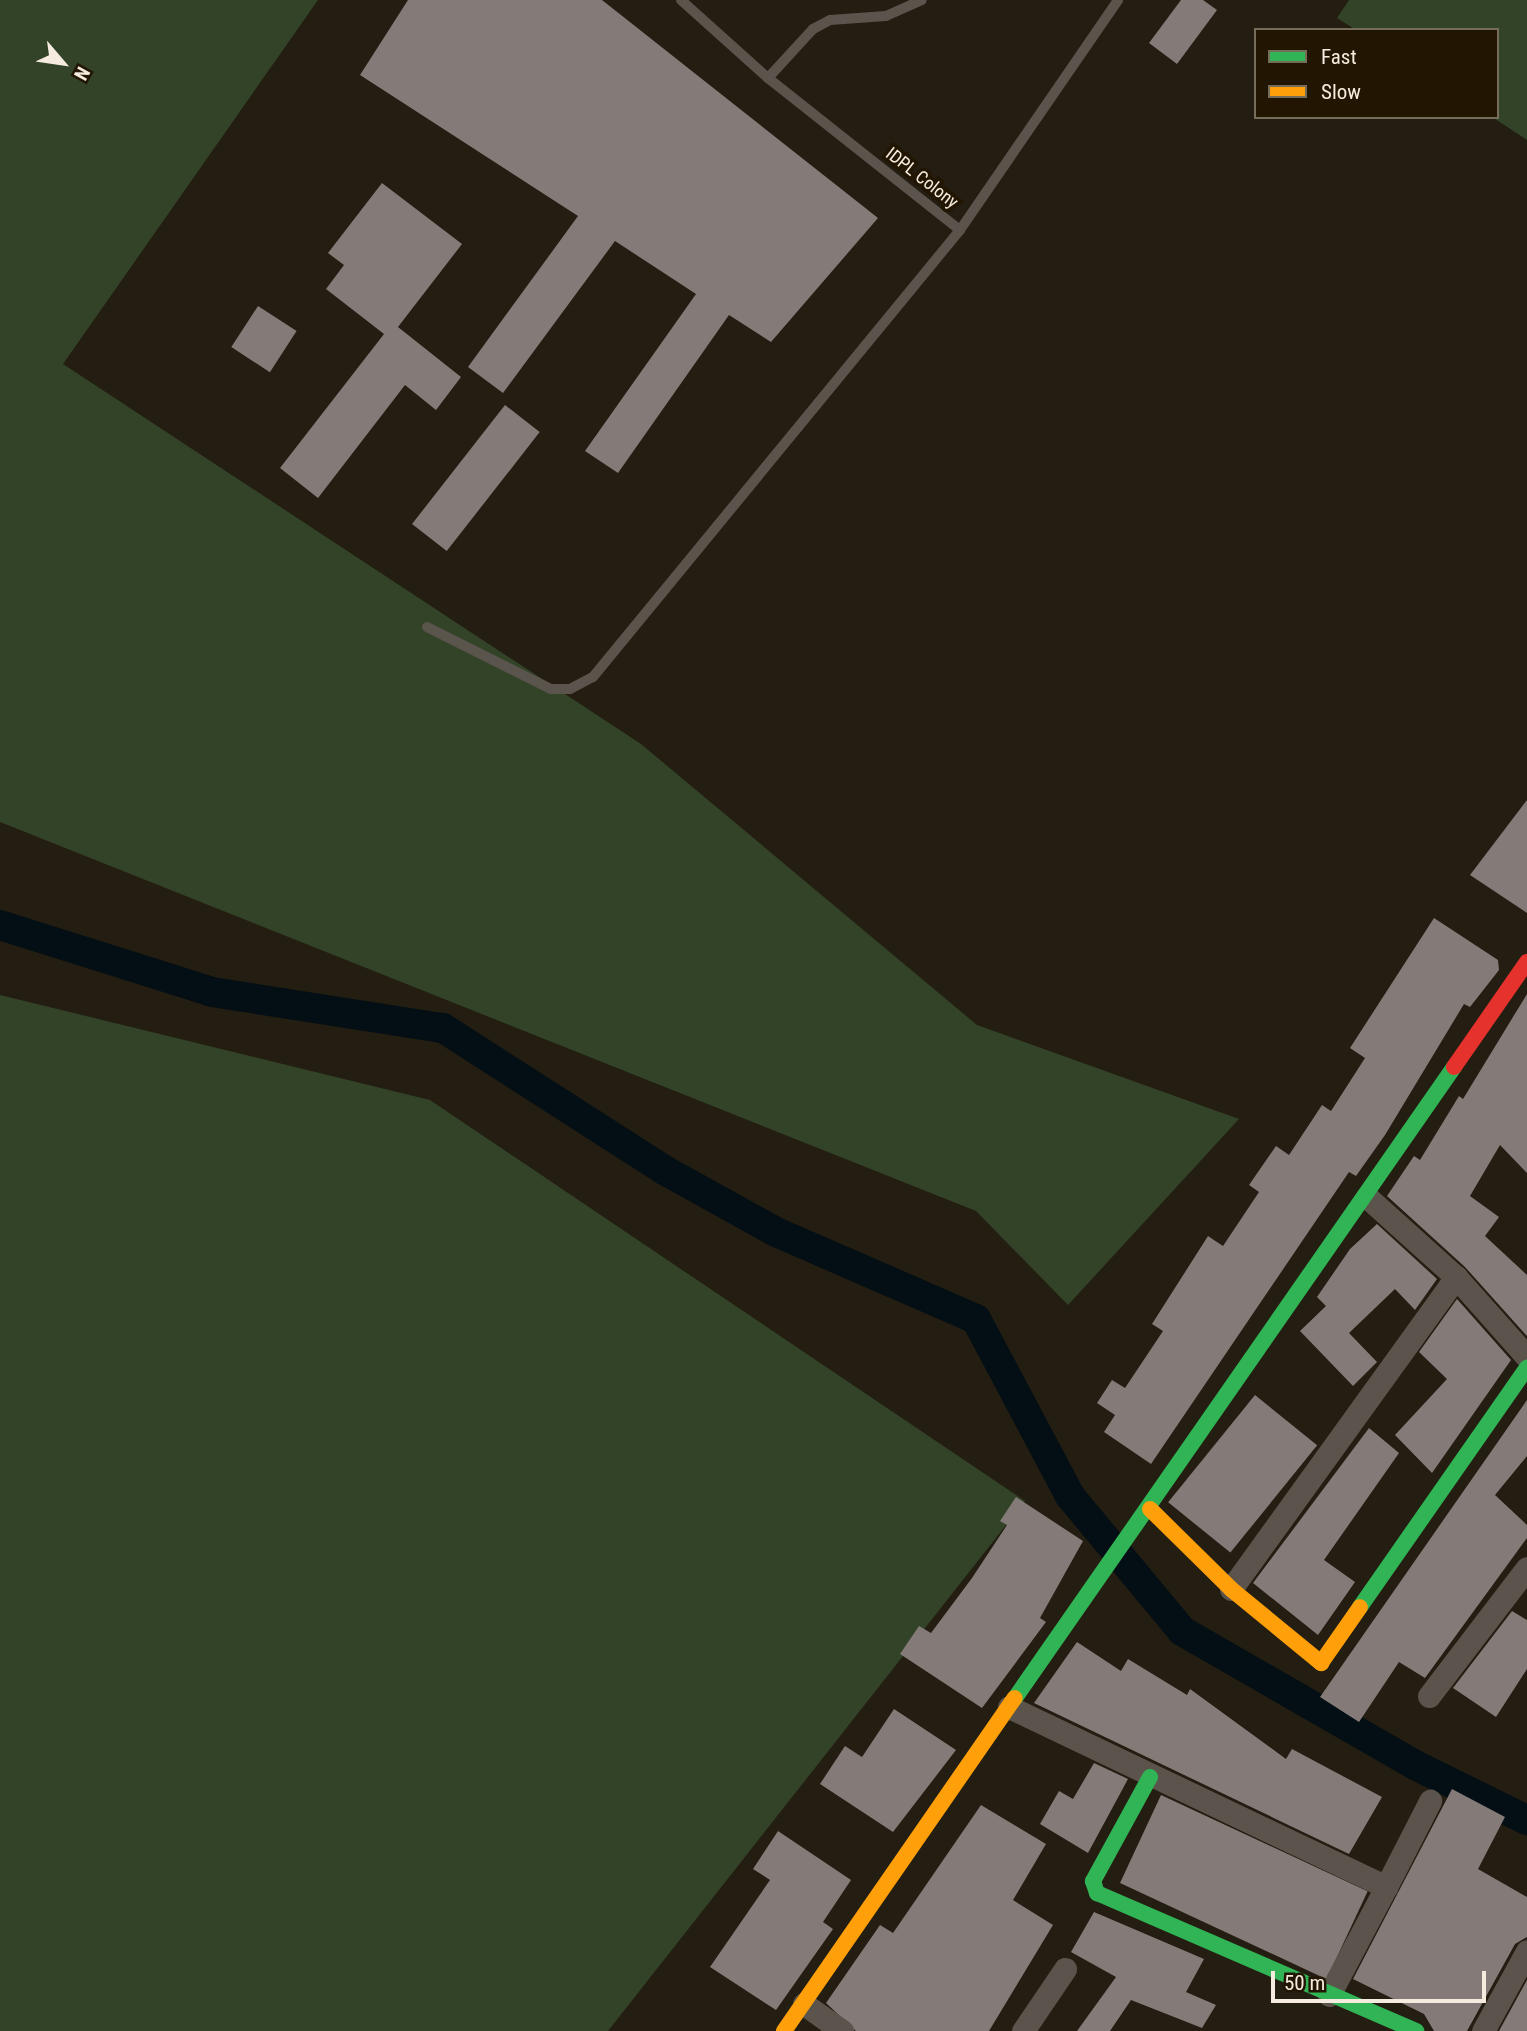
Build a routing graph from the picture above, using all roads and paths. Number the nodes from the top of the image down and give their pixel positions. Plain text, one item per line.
1 (681, 0) edge
2 (922, 0) edge
3 (1118, 0) edge
4 (768, 78) junction
5 (960, 230) junction
6 (427, 626) dead end
7 (1527, 962) edge
8 (1367, 1197) junction
9 (1456, 1277) junction
10 (1527, 1357) edge
11 (1527, 1368) edge
12 (1150, 1509) junction
13 (1527, 1568) edge
14 (1231, 1589) junction
15 (1429, 1696) dead end
16 (1009, 1707) junction
17 (1150, 1777) junction
18 (1430, 1801) dead end
19 (1386, 1887) junction
20 (1527, 1951) edge
21 (1065, 1969) dead end
22 (1329, 1995) junction
23 (804, 2004) junction
24 (785, 2031) edge
25 (842, 2031) edge
26 (1023, 2031) edge
27 (1416, 2031) edge
28 (1483, 2031) edge

1 - 4 lane, IDPL Colony
2 - 4 lane
3 - 5 lane, IDPL Colony
4 - 5 lane, IDPL Colony
5 - 6 lane
7 - 8 street
8 - 9 street
8 - 12 street
9 - 10 street
9 - 14 street
11 - 14 street
12 - 14 street
12 - 16 street
13 - 15 street
16 - 17 street
16 - 23 street
17 - 19 street
17 - 22 street
18 - 19 street
19 - 22 street
20 - 28 street
21 - 26 street
22 - 27 street
23 - 24 street
23 - 25 street

